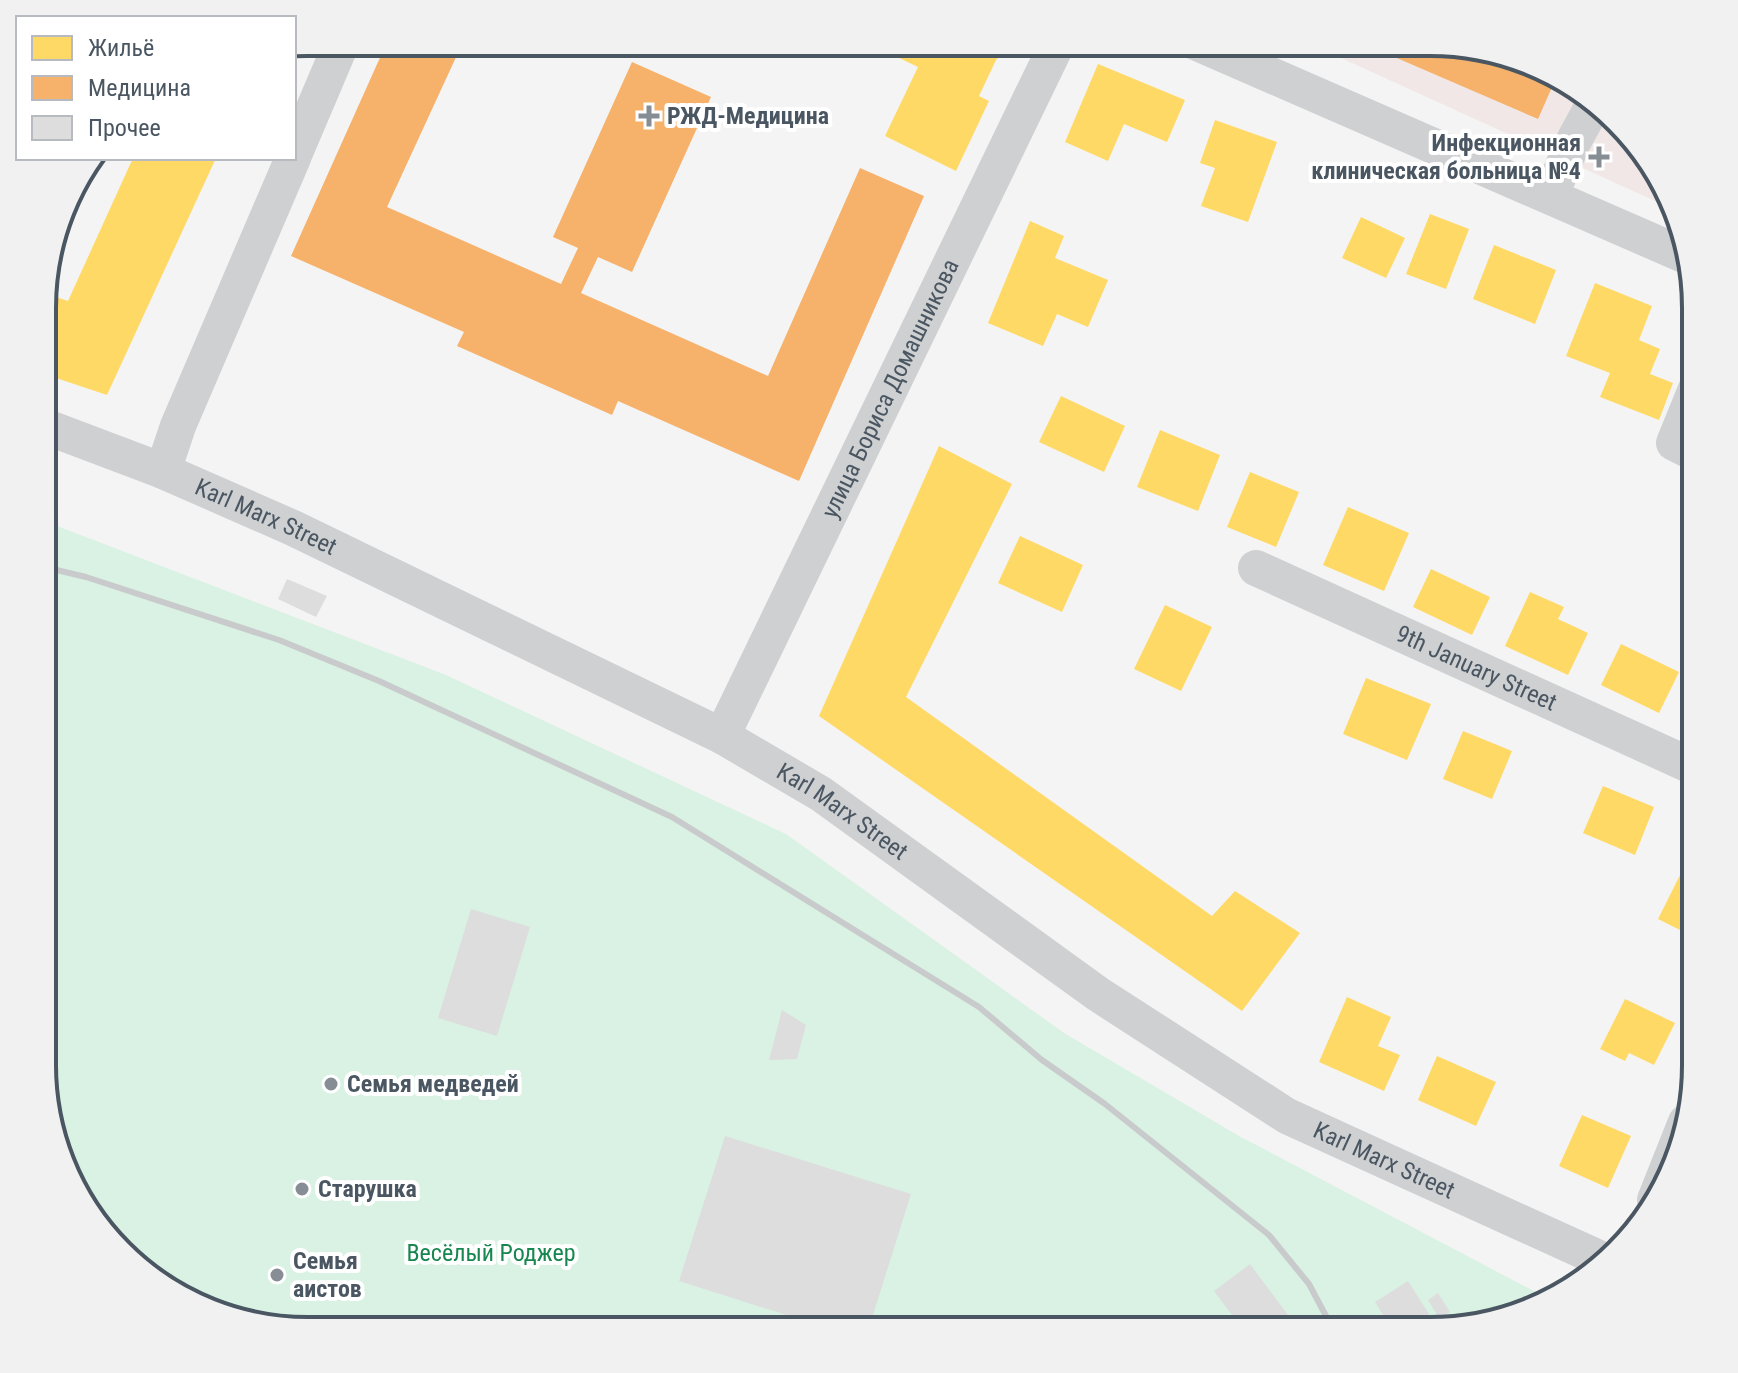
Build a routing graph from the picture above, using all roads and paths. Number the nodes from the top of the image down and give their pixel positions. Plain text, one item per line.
1 (336, 57) edge
2 (1051, 57) edge
3 (1230, 57) edge
4 (1589, 113) edge
5 (296, 149) edge
6 (291, 160) edge
7 (1551, 195) junction
8 (1675, 251) edge
9 (1682, 424) edge
10 (56, 431) edge
11 (1682, 447) edge
12 (163, 471) junction
13 (1256, 568) dead end
14 (722, 736) junction
15 (1681, 761) edge
16 (1594, 1256) edge

1 - 5 street
2 - 14 street, улица Бориса Домашникова
3 - 7 street
4 - 7 street
6 - 12 street
7 - 8 street
9 - 11 street
10 - 12 street, Karl Marx Street
12 - 14 street, Karl Marx Street
13 - 15 street, 9th January Street
14 - 16 street, Karl Marx Street

